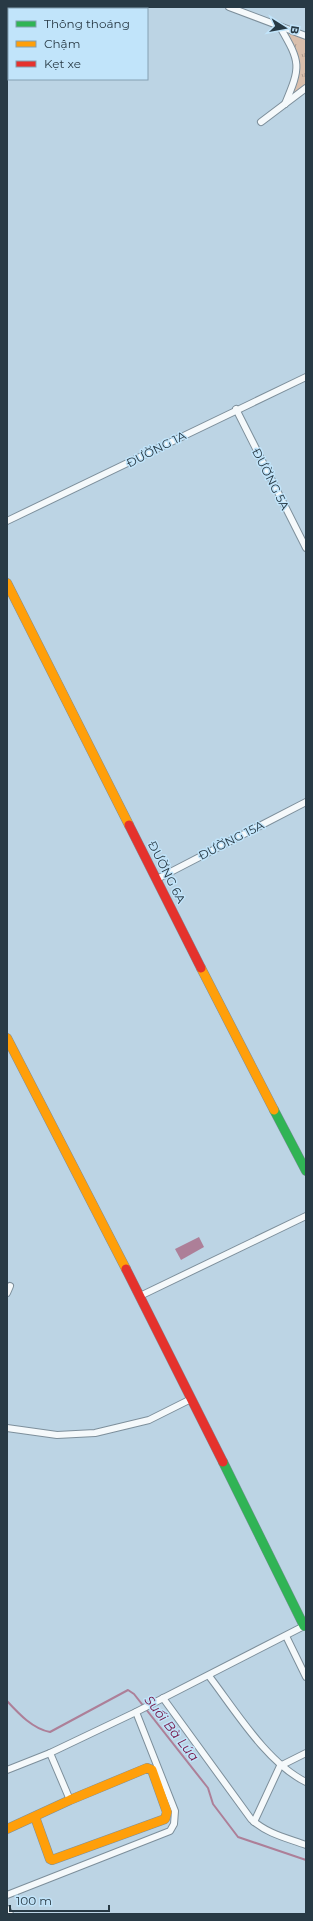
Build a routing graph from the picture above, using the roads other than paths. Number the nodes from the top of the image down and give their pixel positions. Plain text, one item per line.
1 (229, 7) edge
2 (280, 27) junction
3 (306, 36) edge
4 (306, 88) edge
5 (285, 104) junction
6 (261, 122) dead end
7 (306, 377) edge
8 (236, 409) junction
9 (7, 521) edge
10 (306, 548) edge
11 (7, 583) edge
12 (306, 802) edge
13 (157, 879) junction
14 (7, 1038) edge
15 (306, 1171) edge
16 (306, 1216) edge
17 (10, 1286) dead end
18 (7, 1293) edge
19 (140, 1296) junction
20 (191, 1399) junction
21 (7, 1428) edge
22 (305, 1626) edge
23 (286, 1636) junction
24 (209, 1676) junction
25 (306, 1677) edge
26 (161, 1699) junction
27 (138, 1711) junction
28 (306, 1752) edge
29 (50, 1753) junction
30 (280, 1766) junction
31 (7, 1770) edge
32 (306, 1782) edge
33 (70, 1800) junction
34 (35, 1817) junction
35 (254, 1822) junction
36 (7, 1829) edge
37 (306, 1845) edge
38 (7, 1895) edge
39 (7, 1909) edge
40 (10, 1914) edge

1 - 2 street
2 - 3 street
2 - 5 street
4 - 5 street
5 - 6 street
7 - 8 street, ĐƯỜNG 1A
8 - 9 street, ĐƯỜNG 1A
8 - 10 street, ĐƯỜNG 5A
11 - 13 street, ĐƯỜNG 6A
12 - 13 street, ĐƯỜNG 15A
13 - 15 street, ĐƯỜNG 6A
14 - 19 street
16 - 19 street
17 - 18 street
19 - 20 street
20 - 21 street
20 - 22 street
22 - 23 street
23 - 24 street
23 - 25 street
24 - 26 street
24 - 30 street
26 - 27 street
26 - 35 street
27 - 29 street
27 - 38 street
28 - 30 street
29 - 31 street
29 - 33 street
30 - 32 street
30 - 35 street
33 - 34 street
33 - 34 street
34 - 36 street
35 - 37 street
39 - 40 street

